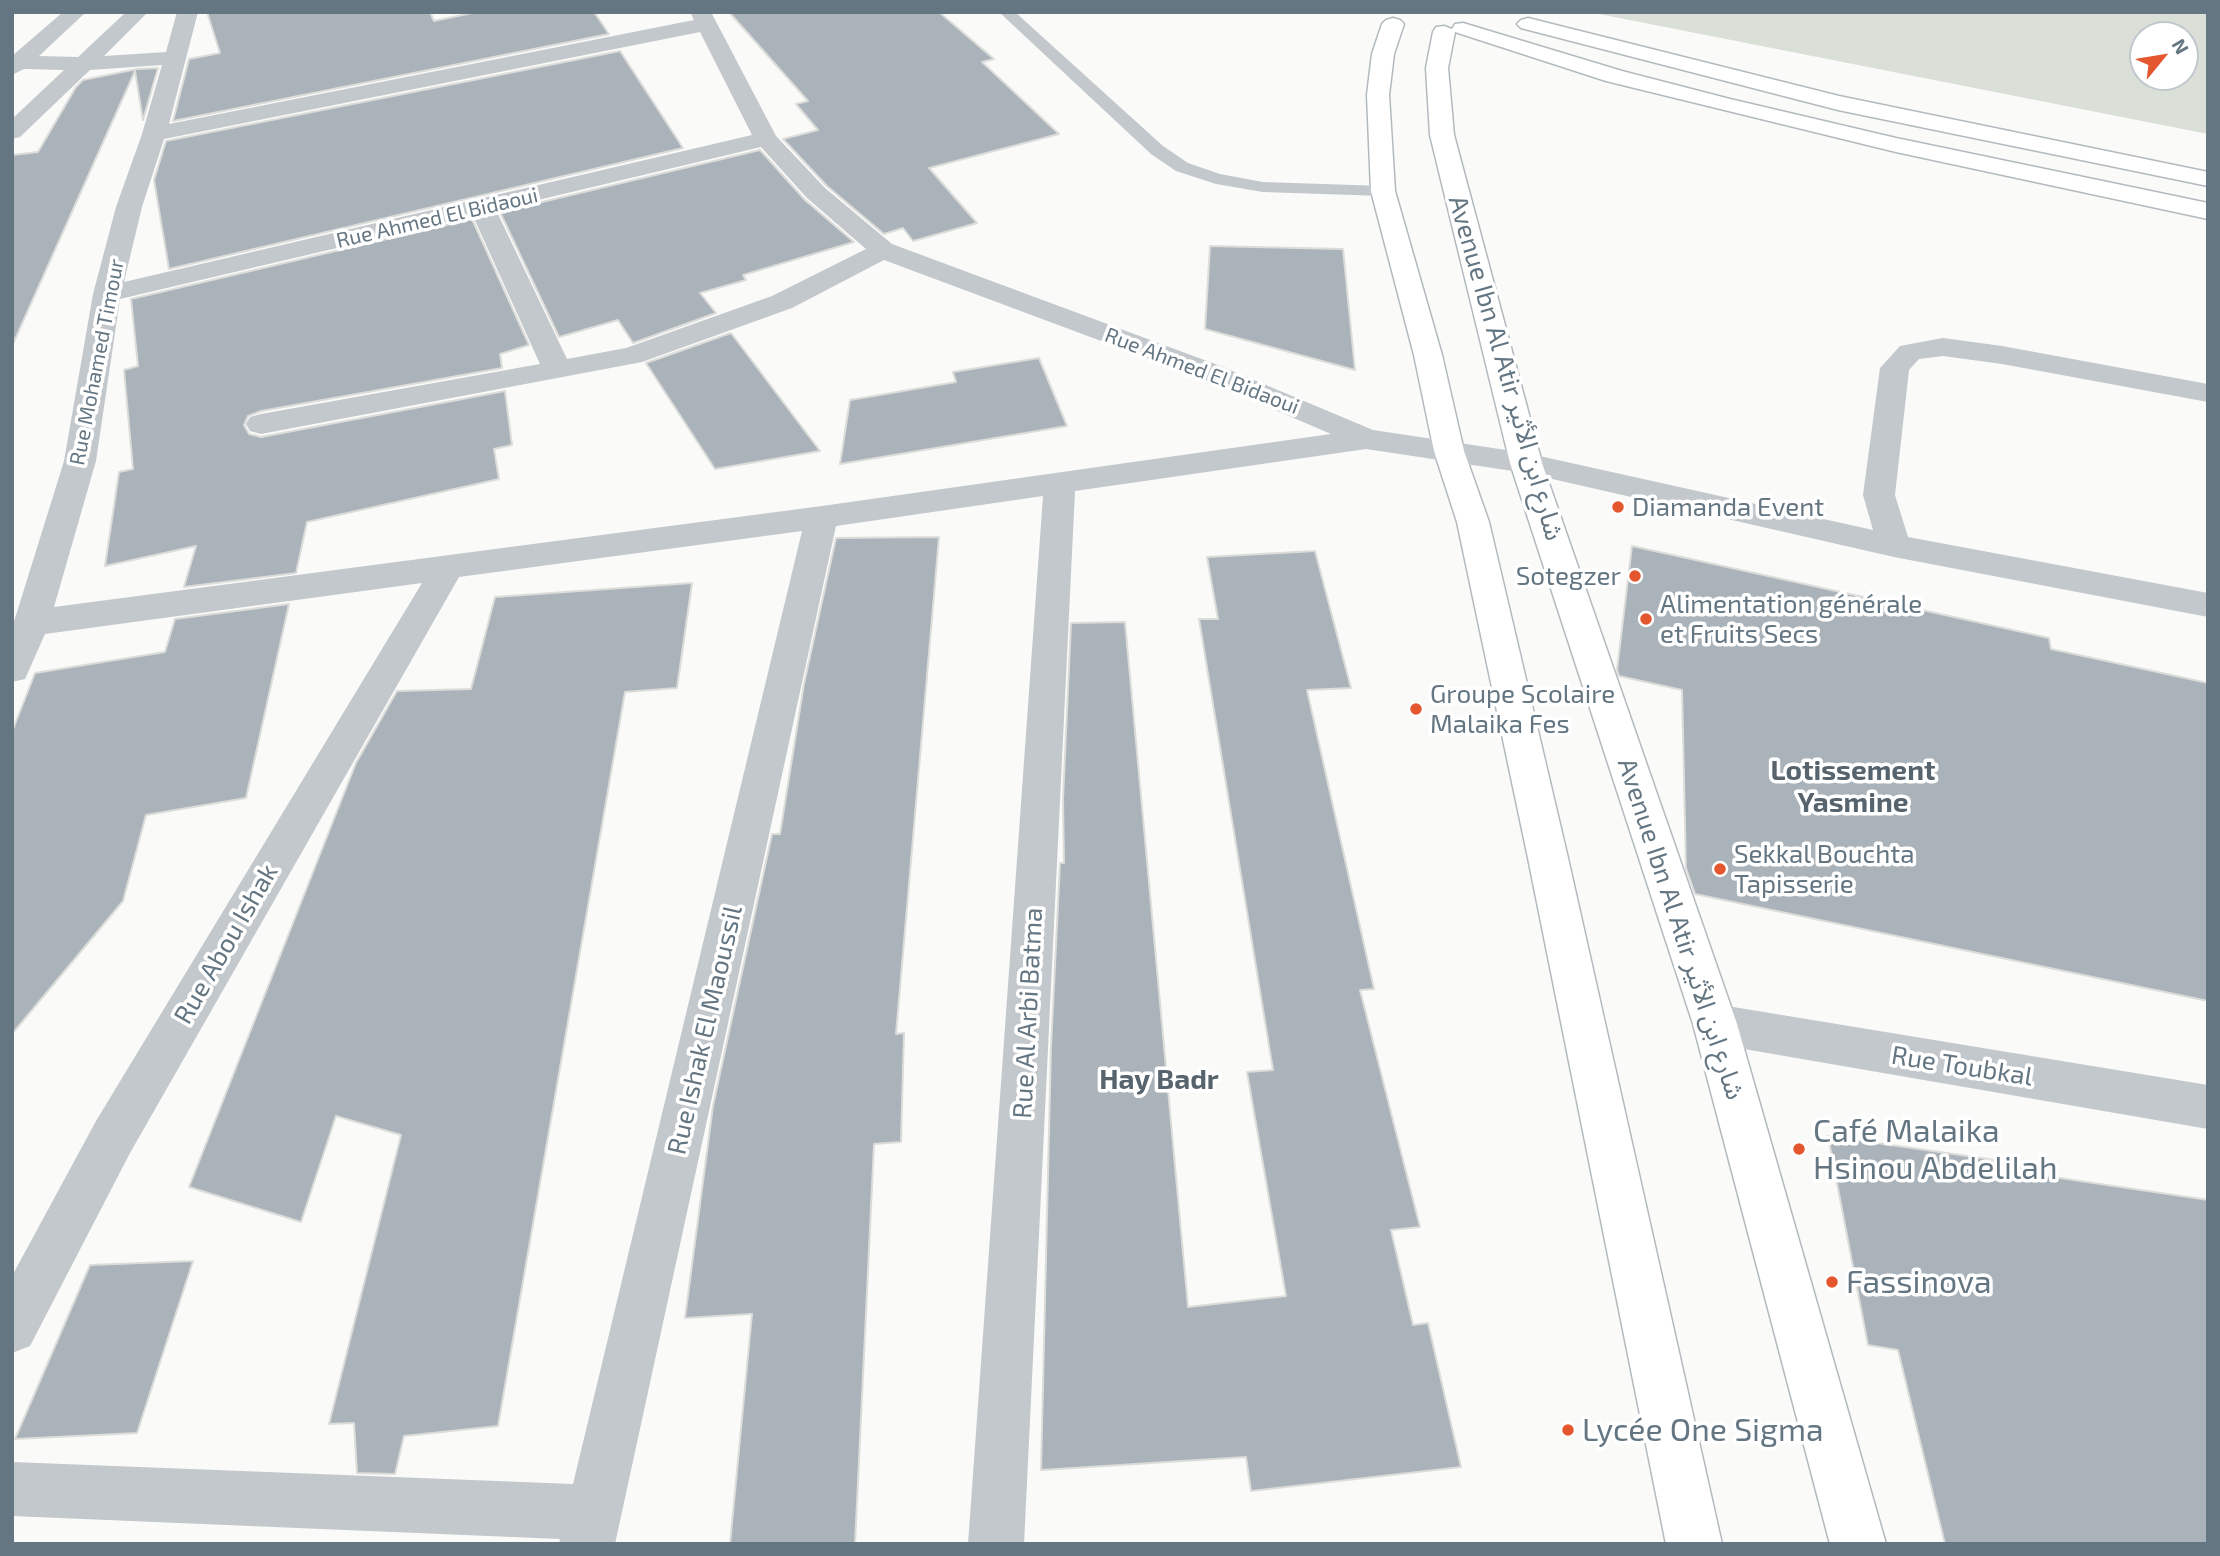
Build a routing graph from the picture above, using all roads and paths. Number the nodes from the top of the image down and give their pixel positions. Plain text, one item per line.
1 (76, 12) edge
2 (138, 12) edge
3 (188, 12) edge
4 (1006, 12) edge
5 (704, 18) edge
6 (1509, 19) dead end
7 (1428, 25) edge
8 (174, 58) junction
9 (84, 64) junction
10 (16, 65) edge
11 (12, 132) edge
12 (154, 134) junction
13 (766, 139) junction
14 (2208, 179) edge
15 (1383, 191) junction
16 (482, 208) junction
17 (2208, 211) edge
18 (883, 250) junction
19 (107, 293) junction
20 (558, 371) junction
21 (2208, 393) edge
22 (261, 424) dead end
23 (1366, 439) junction
24 (1450, 452) junction
25 (1526, 463) junction
26 (1060, 483) junction
27 (822, 517) junction
28 (1894, 546) junction
29 (449, 565) junction
30 (2208, 605) edge
31 (32, 623) junction
32 (12, 669) edge
33 (1715, 1024) junction
34 (2208, 1107) edge
35 (12, 1328) edge
36 (12, 1489) edge
37 (591, 1528) edge
38 (996, 1544) edge
39 (1694, 1544) edge
40 (1858, 1544) edge

1 - 10 street
2 - 9 street
3 - 8 street, Rue Mohamed Timour
4 - 15 lane
5 - 12 street
5 - 13 street, Rue Ahmed El Bidaoui
6 - 14 street
7 - 15 street
7 - 17 street
7 - 25 street, Avenue Ibn Al Atir شارع ابن الأثير
8 - 9 street
8 - 12 street, Rue Mohamed Timour
9 - 10 street
9 - 11 street
12 - 19 street, Rue Mohamed Timour
13 - 16 street, Rue Ahmed El Bidaoui
13 - 18 street, Rue Ahmed El Bidaoui
15 - 24 street
16 - 19 street, Rue Ahmed El Bidaoui
16 - 20 street
18 - 20 street
18 - 23 street, Rue Ahmed El Bidaoui
19 - 31 street, Rue Mohamed Timour
20 - 22 street
21 - 28 street
23 - 24 street, Rue Ahmed El Bidaoui
23 - 26 street
24 - 25 street, Rue Ahmed El Bidaoui
24 - 39 street
25 - 28 street, Rue Ahmed El Bidaoui
25 - 33 street, Avenue Ibn Al Atir شارع ابن الأثير
26 - 27 street
26 - 38 street, Rue Al Arbi Batma
27 - 29 street
27 - 37 street, Rue Ishak El Maoussil
28 - 30 street, Rue Ahmed El Bidaoui
29 - 31 street
29 - 35 street, Rue Abou Ishak
31 - 32 street, Rue Mohamed Timour
33 - 34 street, Rue Toubkal
33 - 40 street, Avenue Ibn Al Atir شارع ابن الأثير
36 - 37 street

